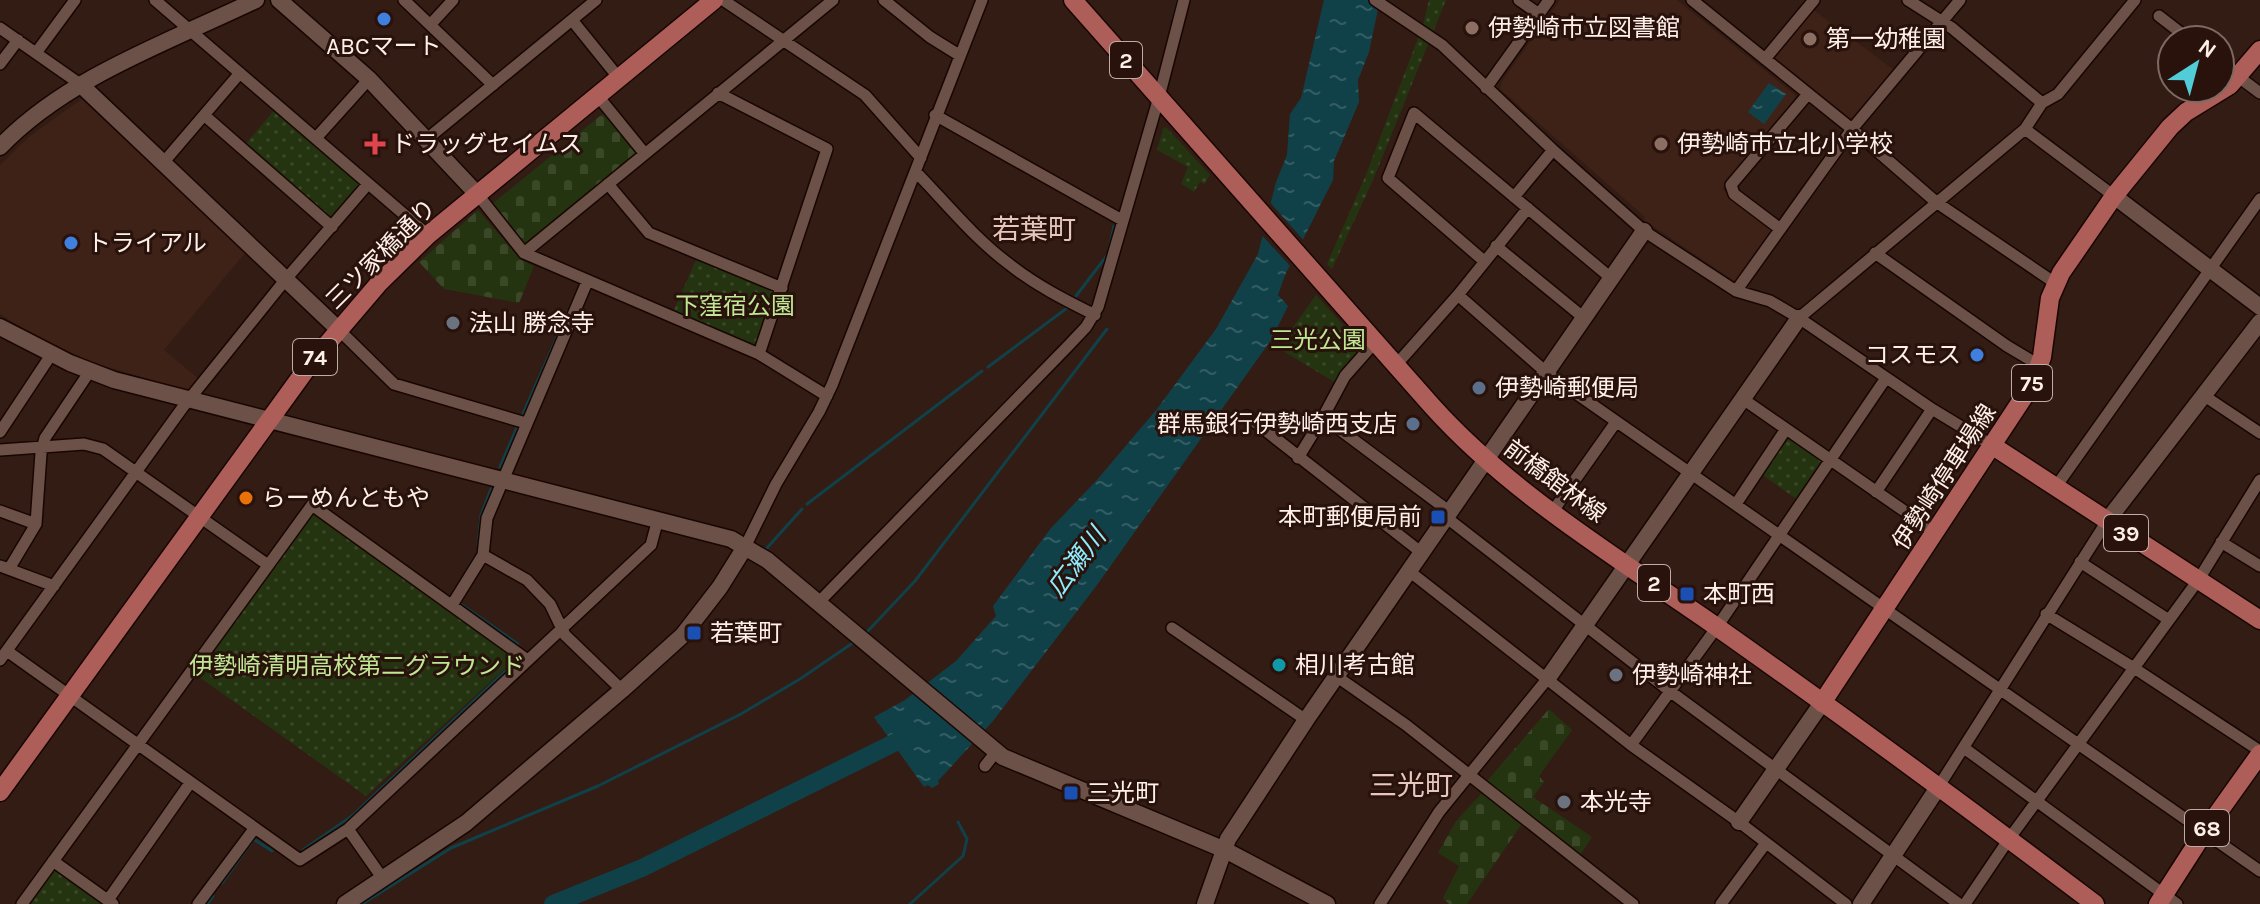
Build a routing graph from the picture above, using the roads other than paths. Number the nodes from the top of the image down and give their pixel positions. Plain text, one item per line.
1 (75, 0) edge
2 (155, 0) edge
3 (256, 0) edge
4 (279, 0) edge
5 (404, 0) edge
6 (453, 0) edge
7 (596, 0) edge
8 (714, 0) edge
9 (723, 0) edge
10 (833, 0) edge
11 (884, 0) edge
12 (982, 0) edge
13 (1073, 0) edge
14 (1184, 0) edge
15 (1375, 0) edge
16 (1519, 0) edge
17 (1549, 0) edge
18 (1692, 0) edge
19 (1814, 0) edge
20 (1908, 0) edge
21 (1960, 0) edge
22 (2135, 0) edge
23 (1539, 14) junction
24 (2159, 16) dead end
25 (572, 20) junction
26 (1941, 22) junction
27 (2169, 24) edge
28 (430, 25) junction
29 (0, 28) edge
30 (191, 31) junction
31 (18, 40) junction
32 (784, 40) junction
33 (2260, 50) edge
34 (36, 53) junction
35 (959, 55) junction
36 (1765, 59) junction
37 (0, 64) edge
38 (240, 73) junction
39 (618, 77) junction
40 (2238, 77) junction
41 (369, 79) junction
42 (80, 84) junction
43 (493, 85) junction
44 (1486, 88) junction
45 (718, 93) junction
46 (2260, 93) edge
47 (1808, 94) junction
48 (597, 95) junction
49 (1159, 97) junction
50 (2042, 103) junction
51 (204, 115) junction
52 (935, 115) junction
53 (1852, 129) junction
54 (2025, 129) junction
55 (316, 138) junction
56 (427, 139) junction
57 (0, 147) edge
58 (1553, 150) junction
59 (645, 154) junction
60 (921, 158) junction
61 (163, 163) junction
62 (916, 172) junction
63 (368, 184) junction
64 (608, 184) junction
65 (478, 195) junction
66 (2114, 196) junction
67 (1514, 197) junction
68 (2260, 199) edge
69 (1936, 202) junction
70 (1528, 208) junction
71 (1122, 220) junction
72 (332, 227) junction
73 (1779, 228) junction
74 (1644, 231) junction
75 (428, 235) junction
76 (1496, 246) junction
77 (524, 253) junction
78 (1875, 253) junction
79 (1484, 261) junction
80 (2209, 269) junction
81 (1611, 278) junction
82 (286, 279) junction
83 (587, 282) junction
84 (2055, 283) junction
85 (782, 288) junction
86 (1736, 291) junction
87 (1458, 295) junction
88 (2260, 307) edge
89 (1095, 315) junction
90 (1584, 318) junction
91 (1799, 318) junction
92 (2260, 322) edge
93 (0, 327) edge
94 (338, 329) junction
95 (1375, 342) junction
96 (759, 354) junction
97 (51, 355) junction
98 (1396, 365) junction
99 (2039, 365) junction
100 (90, 371) junction
101 (1547, 373) junction
102 (1886, 378) junction
103 (2203, 395) junction
104 (827, 396) junction
105 (1743, 399) junction
106 (189, 400) junction
107 (1932, 409) junction
108 (1247, 416) dead end
109 (1323, 417) junction
110 (269, 420) junction
111 (1616, 422) junction
112 (526, 423) junction
113 (1786, 429) junction
114 (0, 432) edge
115 (2260, 433) edge
116 (42, 446) junction
117 (1993, 446) junction
118 (0, 450) edge
119 (1298, 458) junction
120 (1830, 460) junction
121 (1487, 461) junction
122 (137, 471) junction
123 (1691, 473) junction
124 (503, 479) junction
125 (2260, 480) edge
126 (2055, 488) junction
127 (1876, 492) junction
128 (1736, 504) junction
129 (0, 511) edge
130 (1553, 511) junction
131 (1448, 515) junction
132 (200, 516) junction
133 (658, 519) junction
134 (2107, 521) junction
135 (36, 524) junction
136 (1936, 533) junction
137 (1779, 535) junction
138 (2221, 542) junction
139 (745, 547) junction
140 (1422, 553) junction
141 (483, 555) junction
142 (2080, 562) junction
143 (1627, 564) junction
144 (268, 565) junction
145 (2260, 566) edge
146 (4, 567) edge
147 (1409, 571) junction
148 (2199, 579) junction
149 (54, 586) junction
150 (819, 602) junction
151 (452, 605) junction
152 (1885, 610) junction
153 (2046, 614) junction
154 (2169, 620) junction
155 (2260, 620) edge
156 (1585, 624) junction
157 (1717, 627) junction
158 (1172, 628) dead end
159 (561, 629) junction
160 (3, 655) edge
161 (526, 659) junction
162 (2134, 668) junction
163 (1336, 676) junction
164 (1548, 678) junction
165 (2001, 688) junction
166 (622, 690) junction
167 (1671, 692) junction
168 (69, 695) junction
169 (1822, 703) junction
170 (1306, 720) junction
171 (2078, 743) junction
172 (138, 745) junction
173 (1631, 745) junction
174 (1964, 748) junction
175 (994, 750) junction
176 (2260, 753) edge
177 (985, 766) dead end
178 (1777, 769) junction
179 (1469, 774) junction
180 (190, 783) junction
181 (1939, 786) junction
182 (0, 792) edge
183 (2036, 802) junction
184 (1739, 822) junction
185 (254, 829) junction
186 (348, 829) junction
187 (2205, 831) junction
188 (2009, 839) junction
189 (1766, 843) junction
190 (1225, 850) junction
191 (1893, 856) junction
192 (53, 861) junction
193 (2260, 871) edge
194 (383, 879) junction
195 (2166, 901) edge
196 (111, 902) edge
197 (22, 904) edge
198 (198, 904) edge
199 (345, 904) edge
200 (1205, 904) edge
201 (1327, 904) edge
202 (1380, 904) edge
203 (1633, 904) edge
204 (1721, 904) edge
205 (1846, 904) edge
206 (1861, 904) edge
207 (1962, 904) edge
208 (2095, 904) edge

1 - 34 street
2 - 30 street
3 - 30 street
4 - 41 street
5 - 28 street
6 - 28 street
7 - 25 street
8 - 39 main road, 三ツ家橋通り / 74
9 - 32 street
10 - 32 street
11 - 35 street
12 - 35 street
13 - 49 main road, 前橋館林線 / 2
14 - 49 street
15 - 44 street
16 - 23 street
17 - 23 street
18 - 36 street
19 - 36 street
20 - 26 street
21 - 26 street
22 - 50 street
23 - 44 street
24 - 27 street
25 - 39 street
25 - 43 street
26 - 50 street
26 - 53 street
28 - 43 street
29 - 31 street
30 - 38 street
30 - 42 street
31 - 34 street
31 - 37 street
32 - 45 street
32 - 60 street
33 - 40 main road, 伊勢崎停車場線 / 75
34 - 42 street
35 - 52 street
36 - 47 street
38 - 51 street
38 - 55 street
39 - 48 main road, 三ツ家橋通り / 74
40 - 46 street
40 - 66 main road, 伊勢崎停車場線 / 75
41 - 55 street
41 - 56 street
42 - 57 street
42 - 61 street
43 - 56 street
44 - 58 street
45 - 59 street
45 - 85 street
47 - 53 street
47 - 73 street
48 - 59 street
48 - 65 main road, 三ツ家橋通り / 74
49 - 71 street
49 - 95 main road, 前橋館林線 / 2
50 - 54 street
51 - 61 street
51 - 72 street
52 - 60 street
52 - 71 street
53 - 69 street
53 - 73 street
54 - 66 street
54 - 69 street
55 - 63 street
56 - 65 street
58 - 67 street
58 - 74 street
59 - 64 street
60 - 62 street
61 - 82 street
62 - 89 street
62 - 104 street
63 - 72 street
63 - 75 street
64 - 77 street
64 - 85 street
65 - 75 main road, 三ツ家橋通り / 74
65 - 77 street
66 - 80 street
66 - 84 main road, 伊勢崎停車場線 / 75
67 - 70 street
67 - 79 street
68 - 80 street
69 - 78 street
69 - 84 street
70 - 76 street
70 - 81 street
71 - 89 street
72 - 82 street
73 - 86 street
74 - 81 street
74 - 86 street
75 - 94 main road, 三ツ家橋通り / 74
76 - 79 street
76 - 90 street
77 - 83 street
78 - 91 street
78 - 99 street
79 - 87 street
80 - 88 street
80 - 126 street
81 - 90 street
82 - 94 street
82 - 106 street
83 - 96 street
83 - 112 street
84 - 99 main road, 伊勢崎停車場線 / 75
85 - 96 street
86 - 91 street
87 - 98 street
87 - 101 street
89 - 150 street
90 - 101 street
91 - 102 street
91 - 105 street
92 - 103 street
93 - 97 street
94 - 110 main road, 三ツ家橋通り / 74
94 - 112 street
95 - 98 main road, 前橋館林線 / 2
95 - 109 street
96 - 104 street
97 - 100 street
97 - 114 street
98 - 121 main road, 前橋館林線 / 2
99 - 117 main road, 伊勢崎停車場線 / 75
100 - 106 street
100 - 116 street
101 - 111 street
101 - 121 street
102 - 107 street
102 - 120 street
103 - 115 street
103 - 134 street
104 - 139 street
105 - 113 street
105 - 123 street
106 - 110 street
106 - 122 street
107 - 117 street
107 - 127 street
108 - 119 street
109 - 119 street
109 - 131 street
110 - 124 street
110 - 132 main road, 三ツ家橋通り / 74
111 - 123 street
111 - 130 street
112 - 124 street
113 - 120 street
113 - 128 street
116 - 118 street
116 - 122 street
116 - 135 street
117 - 126 main road, 39
117 - 136 main road, 伊勢崎停車場線 / 75
119 - 140 street
120 - 127 street
120 - 137 street
121 - 130 main road, 前橋館林線 / 2
121 - 131 street
122 - 132 street
122 - 149 street
123 - 128 street
123 - 143 street
124 - 133 street
124 - 141 street
125 - 138 street
126 - 134 main road, 39
127 - 136 street
128 - 137 street
129 - 135 street
130 - 143 main road, 前橋館林線 / 2
131 - 140 street
131 - 156 street
132 - 144 street
132 - 168 main road, 三ツ家橋通り / 74
133 - 139 street
133 - 159 street
134 - 142 street
134 - 148 main road, 39
135 - 146 street
136 - 152 main road, 伊勢崎停車場線 / 75
137 - 152 street
137 - 157 street
138 - 145 street
138 - 148 street
139 - 150 street
139 - 166 street
140 - 147 street
141 - 151 street
141 - 159 street
142 - 153 street
142 - 154 street
143 - 156 street
143 - 157 main road, 前橋館林線 / 2
144 - 151 street
144 - 172 street
146 - 149 street
147 - 163 street
147 - 164 street
148 - 154 street
148 - 155 main road, 39
149 - 160 street
150 - 175 street
151 - 161 street
152 - 165 street
152 - 169 main road, 伊勢崎停車場線 / 75
153 - 162 street
153 - 165 street
154 - 162 street
156 - 164 street
156 - 167 street
157 - 167 street
157 - 169 main road, 前橋館林線 / 2
158 - 170 street
159 - 161 street
159 - 166 street
160 - 168 street
161 - 186 street
162 - 171 street
162 - 176 street
163 - 170 street
163 - 179 street
164 - 173 street
164 - 179 street
165 - 171 street
165 - 174 street
166 - 194 street
167 - 173 street
167 - 178 street
168 - 172 street
168 - 182 main road, 三ツ家橋通り / 74
169 - 178 street
169 - 181 main road, 前橋館林線 / 2
170 - 190 street
171 - 183 street
171 - 187 street
172 - 180 street
172 - 192 street
173 - 184 street
174 - 181 street
174 - 183 street
175 - 177 street
175 - 190 street
176 - 187 main road, 68
178 - 184 street
178 - 191 street
179 - 202 street
179 - 203 street
180 - 185 street
180 - 196 street
181 - 188 main road, 前橋館林線 / 2
181 - 191 street
183 - 188 street
183 - 195 street
184 - 189 street
185 - 186 street
185 - 198 street
186 - 194 street
187 - 193 street
187 - 195 main road, 68
188 - 207 street
188 - 208 main road, 前橋館林線 / 2
189 - 204 street
189 - 205 street
190 - 200 street
190 - 201 street
191 - 206 street
191 - 207 street
192 - 196 street
192 - 197 street
194 - 199 street

